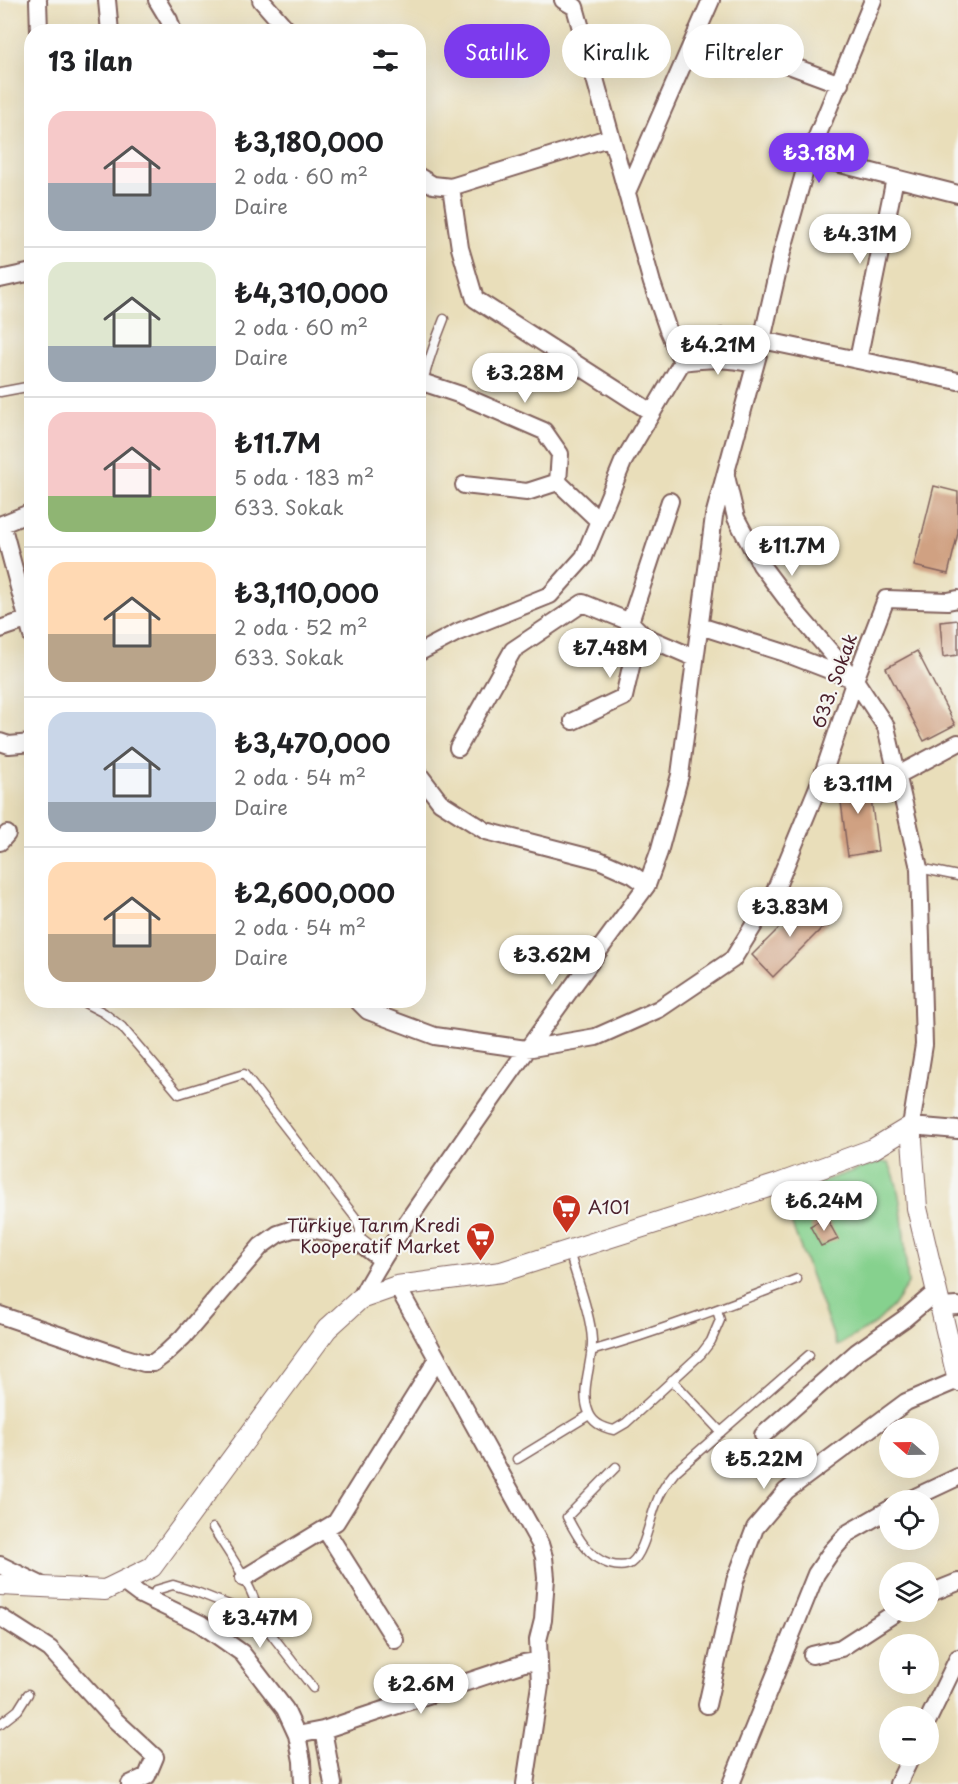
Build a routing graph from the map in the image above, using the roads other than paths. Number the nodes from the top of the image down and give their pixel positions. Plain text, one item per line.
1 (38, 0) edge
2 (107, 0) edge
3 (157, 0) edge
4 (261, 0) edge
5 (711, 0) edge
6 (873, 0) edge
7 (570, 2) edge
8 (39, 24) edge
9 (109, 24) edge
10 (170, 24) edge
11 (282, 24) edge
12 (700, 24) edge
13 (683, 63) edge
14 (804, 71) edge
15 (840, 84) junction
16 (611, 137) junction
17 (809, 156) junction
18 (896, 178) junction
19 (426, 181) edge
20 (451, 187) junction
21 (627, 192) junction
22 (958, 194) edge
23 (24, 274) edge
24 (0, 279) edge
25 (444, 319) dead end
26 (762, 340) junction
27 (858, 360) junction
28 (682, 362) junction
29 (754, 364) junction
30 (426, 372) edge
31 (958, 381) edge
32 (426, 383) edge
33 (24, 388) edge
34 (0, 392) edge
35 (651, 412) junction
36 (726, 475) junction
37 (558, 482) junction
38 (464, 485) dead end
39 (670, 501) dead end
40 (24, 515) edge
41 (599, 521) junction
42 (1, 525) edge
43 (958, 599) edge
44 (24, 604) edge
45 (630, 622) junction
46 (24, 625) edge
47 (700, 626) junction
48 (0, 629) edge
49 (644, 636) junction
50 (426, 649) edge
51 (695, 658) junction
52 (855, 680) junction
53 (573, 721) dead end
54 (958, 743) edge
55 (24, 744) edge
56 (3, 747) edge
57 (458, 748) dead end
58 (898, 776) junction
59 (426, 783) edge
60 (919, 868) junction
61 (958, 876) edge
62 (647, 885) junction
63 (94, 1008) edge
64 (365, 1008) edge
65 (526, 1049) junction
66 (911, 1126) junction
67 (958, 1130) edge
68 (360, 1243) junction
69 (569, 1251) junction
70 (382, 1260) junction
71 (797, 1279) dead end
72 (398, 1286) junction
73 (360, 1299) junction
74 (945, 1301) edge
75 (717, 1310) junction
76 (0, 1315) edge
77 (591, 1351) junction
78 (809, 1356) dead end
79 (437, 1360) junction
80 (672, 1380) junction
81 (958, 1381) edge
82 (589, 1415) junction
83 (721, 1432) junction
84 (763, 1435) dead end
85 (517, 1459) dead end
86 (616, 1467) dead end
87 (958, 1477) edge
88 (930, 1490) edge
89 (879, 1515) edge
90 (213, 1528) dead end
91 (325, 1529) junction
92 (0, 1564) edge
93 (244, 1578) junction
94 (123, 1582) junction
95 (958, 1582) edge
96 (0, 1585) edge
97 (46, 1587) junction
98 (939, 1590) edge
99 (151, 1600) junction
100 (0, 1617) edge
101 (261, 1621) junction
102 (881, 1622) edge
103 (395, 1640) dead end
104 (812, 1655) dead end
105 (958, 1658) edge
106 (538, 1661) junction
107 (313, 1688) dead end
108 (28, 1695) dead end
109 (707, 1705) dead end
110 (935, 1706) edge
111 (0, 1724) edge
112 (323, 1730) junction
113 (297, 1735) junction
114 (907, 1766) edge
115 (130, 1784) edge
116 (303, 1784) edge
117 (333, 1784) edge
118 (525, 1784) edge
119 (731, 1784) edge
120 (898, 1784) edge

1 - 8 street
2 - 9 street
3 - 10 street
4 - 11 street
5 - 12 street
6 - 15 street
7 - 16 street
13 - 21 street
14 - 15 street
15 - 17 street
16 - 20 street
16 - 21 street
17 - 18 street
17 - 26 street
18 - 22 street
18 - 27 street
19 - 20 street
20 - 35 street
21 - 28 street
23 - 24 street
25 - 30 lane
26 - 27 street
26 - 28 street
26 - 29 street
27 - 31 street
28 - 29 street
28 - 35 street
29 - 36 street
32 - 37 street
33 - 34 lane
35 - 41 street
36 - 47 street
36 - 52 street
37 - 38 street
37 - 41 street
39 - 45 street
40 - 42 street
41 - 50 street
42 - 44 street
43 - 52 street, 633. Sokak
45 - 49 street
45 - 57 street
46 - 48 street
47 - 51 street
47 - 52 street
49 - 51 street
49 - 53 street
51 - 62 street
52 - 58 street
52 - 65 street, 633. Sokak
54 - 58 street
55 - 56 street
58 - 60 street
59 - 62 street
60 - 61 lane
60 - 66 street
62 - 65 street
63 - 68 lane
64 - 65 street, 633. Sokak
65 - 70 street
66 - 67 street
66 - 69 street
66 - 74 street
68 - 70 street
68 - 76 street
69 - 72 street
69 - 77 lane
70 - 73 street
71 - 75 lane
72 - 73 street
72 - 79 street
73 - 94 street
74 - 81 street
74 - 84 street
75 - 77 lane
75 - 80 lane
77 - 82 lane
78 - 83 lane
79 - 91 street
79 - 106 street
80 - 82 lane
80 - 83 lane
81 - 109 street
82 - 85 lane
83 - 86 lane
87 - 88 street
89 - 119 street
90 - 93 lane
91 - 93 street
91 - 103 street
92 - 97 street
93 - 101 lane
94 - 97 street
94 - 99 street
95 - 98 street
96 - 97 street
99 - 101 lane
99 - 113 street
100 - 115 street
101 - 107 lane
102 - 104 street
105 - 110 street
106 - 112 street
106 - 118 street
108 - 111 lane
112 - 113 street
112 - 117 street
113 - 116 street
114 - 120 street

